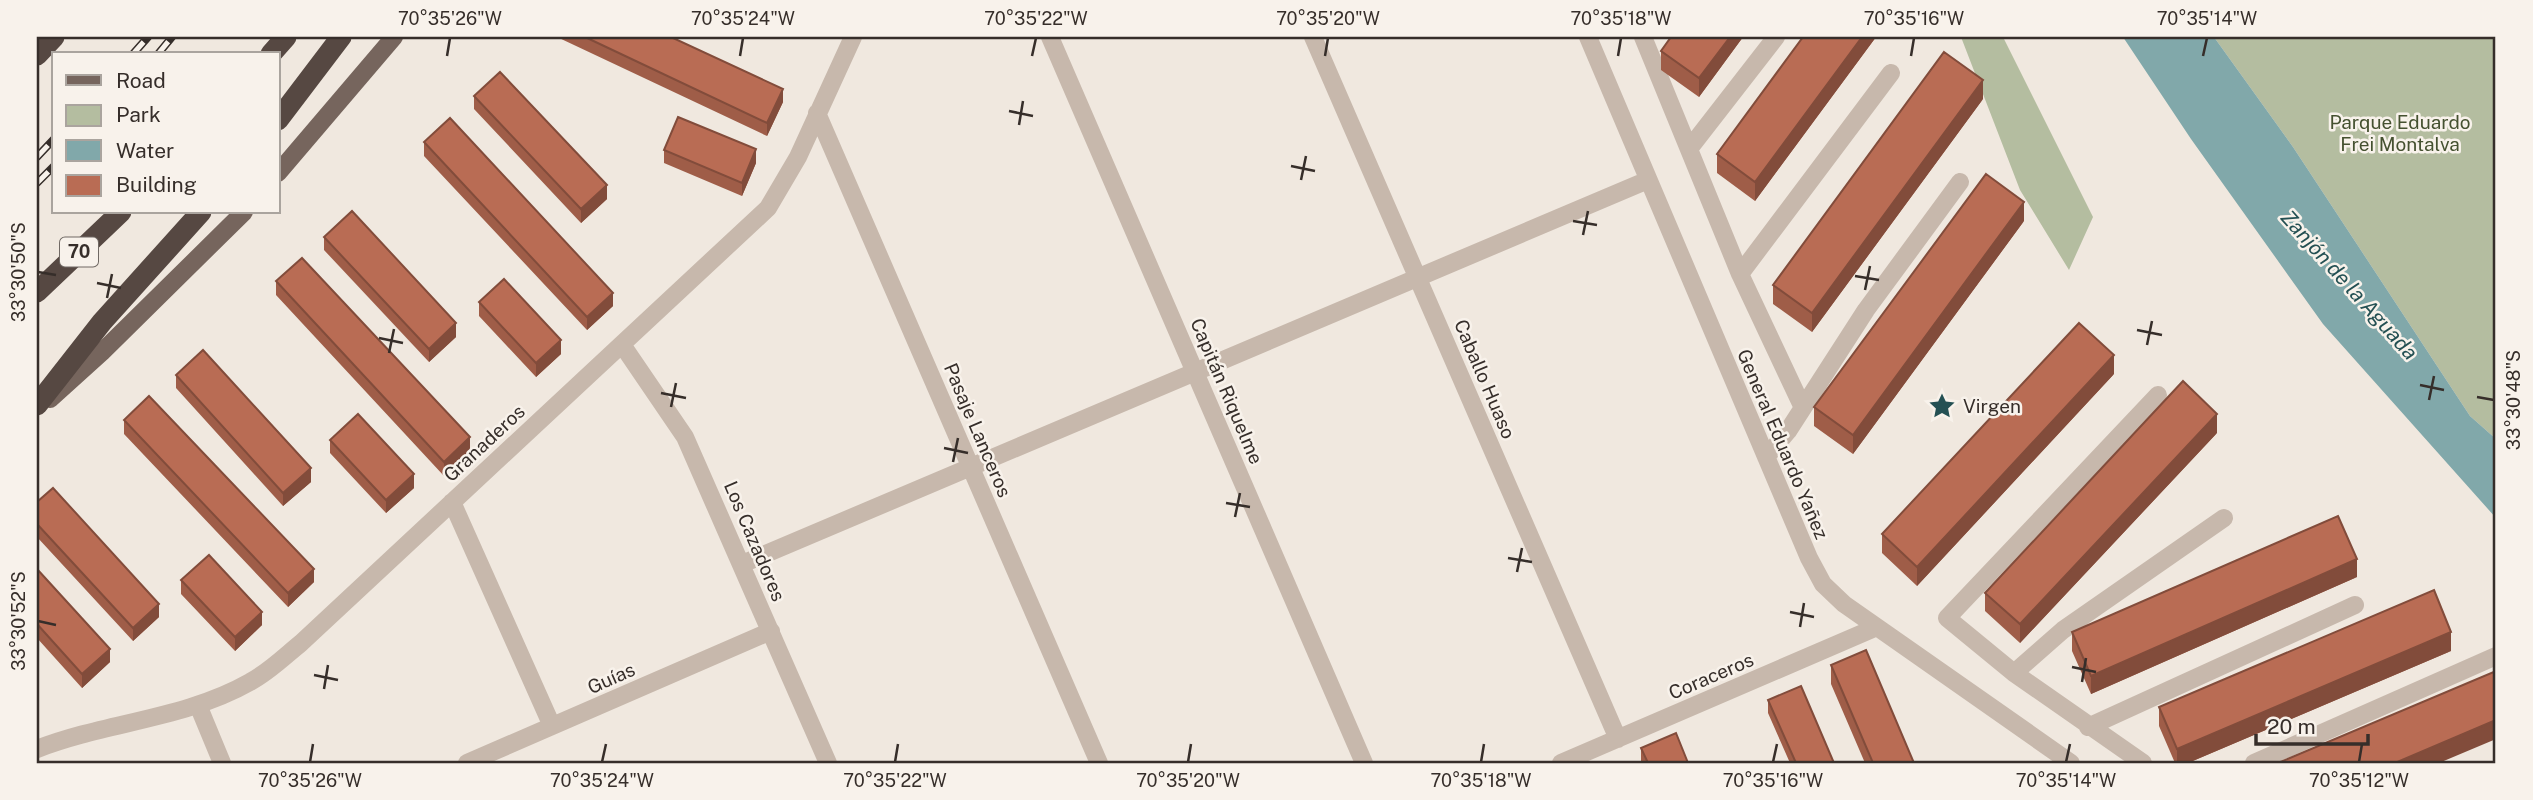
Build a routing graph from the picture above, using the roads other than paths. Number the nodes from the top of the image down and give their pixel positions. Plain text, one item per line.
1 (54, 37) edge
2 (286, 37) edge
3 (341, 37) edge
4 (394, 37) edge
5 (853, 37) edge
6 (1050, 37) edge
7 (1313, 37) edge
8 (1588, 37) edge
9 (1643, 37) edge
10 (1776, 37) edge
11 (273, 52) edge
12 (37, 55) edge
13 (1891, 73) dead end
14 (817, 113) junction
15 (280, 117) edge
16 (1689, 149) junction
17 (280, 171) edge
18 (1648, 180) junction
19 (1960, 182) dead end
20 (119, 214) edge
21 (199, 214) edge
22 (242, 214) edge
23 (1740, 274) junction
24 (1418, 278) junction
25 (37, 292) edge
26 (622, 346) junction
27 (1196, 371) junction
28 (2158, 395) dead end
29 (37, 405) edge
30 (1802, 408) junction
31 (37, 411) edge
32 (1766, 457) junction
33 (971, 467) junction
34 (452, 502) junction
35 (2224, 518) dead end
36 (742, 564) junction
37 (2355, 605) dead end
38 (1877, 627) junction
39 (771, 631) junction
40 (2496, 656) edge
41 (2014, 673) junction
42 (198, 705) junction
43 (552, 726) junction
44 (2088, 726) junction
45 (1618, 739) junction
46 (37, 749) edge
47 (222, 763) edge
48 (467, 763) edge
49 (828, 763) edge
50 (1099, 763) edge
51 (1364, 763) edge
52 (1560, 763) edge
53 (2071, 763) edge
54 (2143, 763) edge
55 (2254, 763) edge

1 - 12 highway
2 - 11 highway
3 - 15 highway
4 - 17 main road
5 - 14 street, Granaderos
6 - 27 street, Capitán Riquelme
7 - 24 street, Caballo Huaso
8 - 18 street, General Eduardo Yañez
9 - 16 street
10 - 16 street
13 - 23 street
14 - 26 street, Granaderos
14 - 33 street, Pasaje Lanceros
16 - 23 street
18 - 24 street
18 - 32 street, General Eduardo Yañez
19 - 30 street
20 - 25 highway, 70
21 - 29 highway
22 - 31 main road
23 - 30 street
24 - 27 street
24 - 45 street, Caballo Huaso
26 - 34 street, Granaderos
26 - 36 street, Los Cazadores
27 - 33 street
27 - 51 street, Capitán Riquelme
28 - 41 street
30 - 32 street
32 - 38 street, General Eduardo Yañez
33 - 36 street
33 - 50 street, Pasaje Lanceros
34 - 42 street, Granaderos
34 - 43 street
35 - 41 street
36 - 39 street, Los Cazadores
37 - 44 street
38 - 45 street, Coraceros
38 - 53 street, General Eduardo Yañez
39 - 43 street, Guías
39 - 49 street, Los Cazadores
40 - 55 street
41 - 44 street
42 - 46 street, Granaderos
42 - 47 street
43 - 48 street, Guías
44 - 54 street
45 - 52 street, Coraceros

